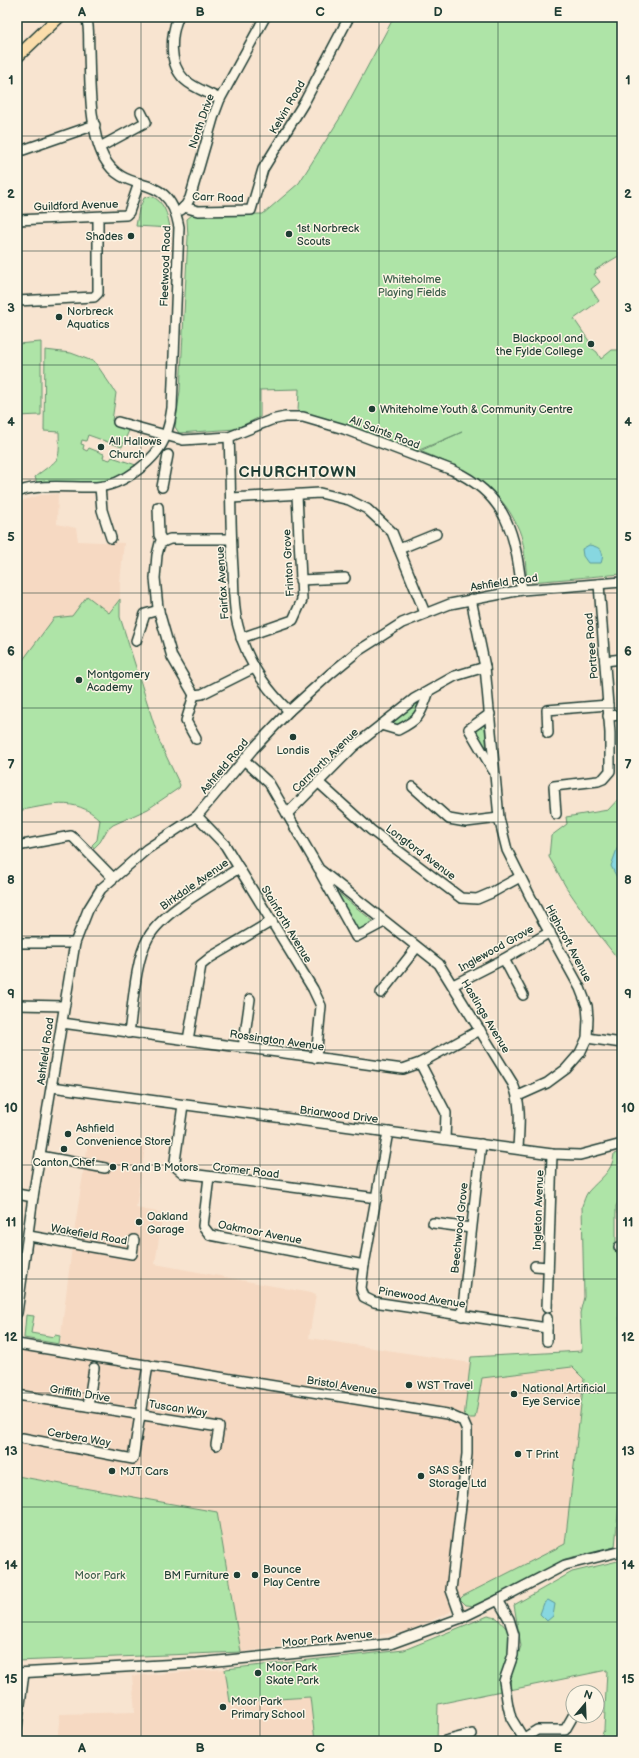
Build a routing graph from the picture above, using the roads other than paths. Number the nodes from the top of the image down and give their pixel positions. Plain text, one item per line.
1 (59, 17) edge
2 (86, 17) edge
3 (178, 17) edge
4 (265, 17) edge
5 (349, 17) edge
6 (17, 57) edge
7 (220, 99) junction
8 (141, 112) dead end
9 (95, 125) junction
10 (100, 147) junction
11 (17, 150) edge
12 (139, 183) junction
13 (180, 210) junction
14 (251, 210) joint
15 (98, 218) junction
16 (17, 220) edge
17 (17, 301) edge
18 (118, 422) dead end
19 (166, 436) junction
20 (229, 437) junction
21 (168, 455) dead end
22 (151, 457) junction
23 (165, 467) junction
24 (100, 487) junction
25 (162, 487) dead end
26 (17, 492) edge
27 (297, 495) junction
28 (231, 498) junction
29 (156, 510) dead end
30 (436, 534) dead end
31 (106, 535) dead end
32 (231, 539) junction
33 (163, 542) junction
34 (399, 549) junction
35 (345, 578) dead end
36 (300, 580) junction
37 (622, 582) edge
38 (599, 584) junction
39 (522, 590) junction
40 (471, 599) junction
41 (159, 610) junction
42 (425, 614) junction
43 (241, 638) junction
44 (136, 642) dead end
45 (622, 659) edge
46 (605, 661) junction
47 (485, 667) junction
48 (254, 668) junction
49 (429, 691) junction
50 (194, 694) junction
51 (608, 706) junction
52 (289, 711) junction
53 (490, 714) junction
54 (622, 715) edge
55 (608, 716) junction
56 (380, 725) junction
57 (548, 733) dead end
58 (196, 739) dead end
59 (244, 760) junction
60 (494, 773) junction
61 (319, 783) junction
62 (413, 787) dead end
63 (287, 814) junction
64 (556, 814) dead end
65 (197, 816) junction
66 (499, 818) junction
67 (17, 846) edge
68 (239, 868) junction
69 (319, 870) junction
70 (520, 877) junction
71 (112, 878) junction
72 (272, 921) junction
73 (384, 922) junction
74 (550, 932) junction
75 (17, 943) edge
76 (75, 943) junction
77 (417, 947) junction
78 (504, 959) junction
79 (453, 985) junction
80 (381, 993) dead end
81 (523, 995) dead end
82 (252, 1004) dead end
83 (17, 1006) edge
84 (64, 1006) junction
85 (62, 1023) junction
86 (480, 1030) junction
87 (129, 1033) junction
88 (587, 1038) junction
89 (188, 1040) junction
90 (622, 1043) edge
91 (243, 1048) junction
92 (316, 1058) junction
93 (420, 1064) junction
94 (52, 1087) junction
95 (518, 1096) junction
96 (183, 1105) junction
97 (388, 1132) junction
98 (445, 1139) junction
99 (481, 1144) junction
100 (622, 1144) edge
101 (518, 1149) junction
102 (552, 1154) junction
103 (40, 1156) junction
104 (105, 1168) dead end
105 (209, 1177) junction
106 (17, 1194) edge
107 (34, 1197) junction
108 (377, 1198) junction
109 (433, 1222) dead end
110 (471, 1228) junction
111 (28, 1236) junction
112 (134, 1240) dead end
113 (364, 1265) junction
114 (536, 1266) dead end
115 (548, 1267) junction
116 (20, 1271) edge
117 (547, 1308) dead end
118 (17, 1313) edge
119 (462, 1316) junction
120 (548, 1318) dead end
121 (547, 1328) junction
122 (547, 1341) dead end
123 (17, 1344) edge
124 (148, 1365) junction
125 (94, 1368) dead end
126 (17, 1395) edge
127 (88, 1406) junction
128 (140, 1414) junction
129 (22, 1438) dead end
130 (216, 1445) dead end
131 (622, 1551) edge
132 (498, 1600) junction
133 (461, 1618) junction
134 (21, 1673) edge
135 (570, 1724) edge
136 (17, 1728) edge
137 (472, 1734) dead end
138 (451, 1740) edge
139 (525, 1740) edge

1 - 6 main road
2 - 9 street, Fleetwood Road
3 - 7 street
4 - 7 street, North Drive
5 - 14 street, Kelvin Road
7 - 13 street, North Drive
8 - 10 street
9 - 10 street, Fleetwood Road
9 - 11 street
10 - 12 street, Fleetwood Road
12 - 13 street, Fleetwood Road
12 - 15 street, Guildford Avenue
13 - 14 street, Carr Road
13 - 19 street, Fleetwood Road
15 - 16 street, Guildford Avenue
15 - 17 street
18 - 19 street, All Saints Road
19 - 20 street, All Saints Road
19 - 22 street
20 - 28 street, Fairfax Avenue
20 - 39 street, All Saints Road
21 - 23 street
22 - 23 street
22 - 24 street
23 - 25 street
24 - 26 street
24 - 31 street
27 - 28 street
27 - 34 street
27 - 36 street, Frinton Grove
28 - 32 street, Fairfax Avenue
29 - 33 street
30 - 34 street
32 - 33 street
32 - 43 street, Fairfax Avenue
33 - 41 street
34 - 42 street
35 - 36 street
36 - 43 street, Frinton Grove
37 - 38 street, Ashfield Road
38 - 39 street, Ashfield Road
38 - 46 street, Portree Road
39 - 40 street, Ashfield Road
40 - 42 street, Ashfield Road
40 - 47 street, Highcroft Avenue
41 - 44 street
41 - 50 street
42 - 52 street, Ashfield Road
43 - 48 street, Fairfax Avenue
45 - 46 street
46 - 51 street, Portree Road
47 - 49 street, Carnforth Avenue
47 - 53 street, Highcroft Avenue
48 - 50 street
48 - 52 street, Fairfax Avenue
49 - 56 street, Carnforth Avenue
49 - 56 street
50 - 58 street
51 - 55 street, Portree Road
51 - 57 street
52 - 59 street, Ashfield Road
53 - 60 street, Highcroft Avenue
53 - 60 street, Highcroft Avenue
54 - 55 street
55 - 64 street, Portree Road
56 - 61 street, Carnforth Avenue
59 - 63 street, Hastings Avenue
59 - 65 street, Ashfield Road
60 - 66 street, Highcroft Avenue
61 - 63 street, Carnforth Avenue
61 - 70 street, Longford Avenue
62 - 66 street
63 - 69 street, Hastings Avenue
65 - 68 street, Stainforth Avenue
65 - 71 street, Ashfield Road
66 - 70 street, Highcroft Avenue
67 - 71 street
68 - 72 street, Stainforth Avenue
68 - 87 street, Birkdale Avenue
69 - 73 street, Hastings Avenue
69 - 73 street, Hastings Avenue
70 - 74 street, Highcroft Avenue
71 - 76 street, Ashfield Road
72 - 89 street
72 - 92 street, Stainforth Avenue
73 - 77 street, Hastings Avenue
74 - 78 street, Inglewood Grove
74 - 88 street, Highcroft Avenue
75 - 76 street
76 - 84 street, Ashfield Road
77 - 79 street, Hastings Avenue
77 - 80 street
78 - 79 street, Inglewood Grove
78 - 81 street
79 - 86 street, Hastings Avenue
82 - 91 street
83 - 84 street
84 - 85 street, Ashfield Road
85 - 87 street, Rossington Avenue
85 - 94 street, Ashfield Road
86 - 93 street, Rossington Avenue
86 - 95 street, Hastings Avenue
87 - 89 street, Rossington Avenue
88 - 90 street
88 - 95 street, Highcroft Avenue
89 - 91 street, Rossington Avenue
91 - 92 street, Rossington Avenue
92 - 93 street, Rossington Avenue
93 - 98 street
94 - 96 street, Briarwood Drive
94 - 103 street, Ashfield Road
95 - 101 street, Hastings Avenue
96 - 97 street, Briarwood Drive
96 - 105 street, Cromer Road
97 - 98 street, Briarwood Drive
97 - 108 street, Pinewood Avenue
98 - 99 street, Briarwood Drive
99 - 101 street, Briarwood Drive
99 - 110 street, Beechwood Grove
100 - 102 street, Briarwood Drive
101 - 102 street, Briarwood Drive
102 - 115 street, Ingleton Avenue
103 - 104 street
103 - 107 street, Ashfield Road
105 - 108 street, Cromer Road
105 - 113 street, Oakmoor Avenue
106 - 107 street
107 - 111 street, Ashfield Road
108 - 113 street, Pinewood Avenue
109 - 110 street
110 - 119 street, Beechwood Grove
111 - 112 street, Wakefield Road
111 - 116 street, Ashfield Road
113 - 119 street, Pinewood Avenue
114 - 115 street, Ingleton Avenue
115 - 117 street, Ingleton Avenue
116 - 118 street, Ashfield Road
119 - 121 street, Pinewood Avenue
120 - 121 street
121 - 122 street
123 - 124 street, Bristol Avenue
124 - 128 street
124 - 133 street, Bristol Avenue
125 - 127 street
126 - 127 street, Griffith Drive
127 - 128 street, Griffith Drive
128 - 129 street, Cerbera Way
128 - 130 street, Tuscan Way
131 - 132 street, Moor Park Avenue
132 - 133 street, Moor Park Avenue
132 - 139 street
133 - 134 street, Moor Park Avenue
134 - 136 street
135 - 139 street
137 - 138 street

